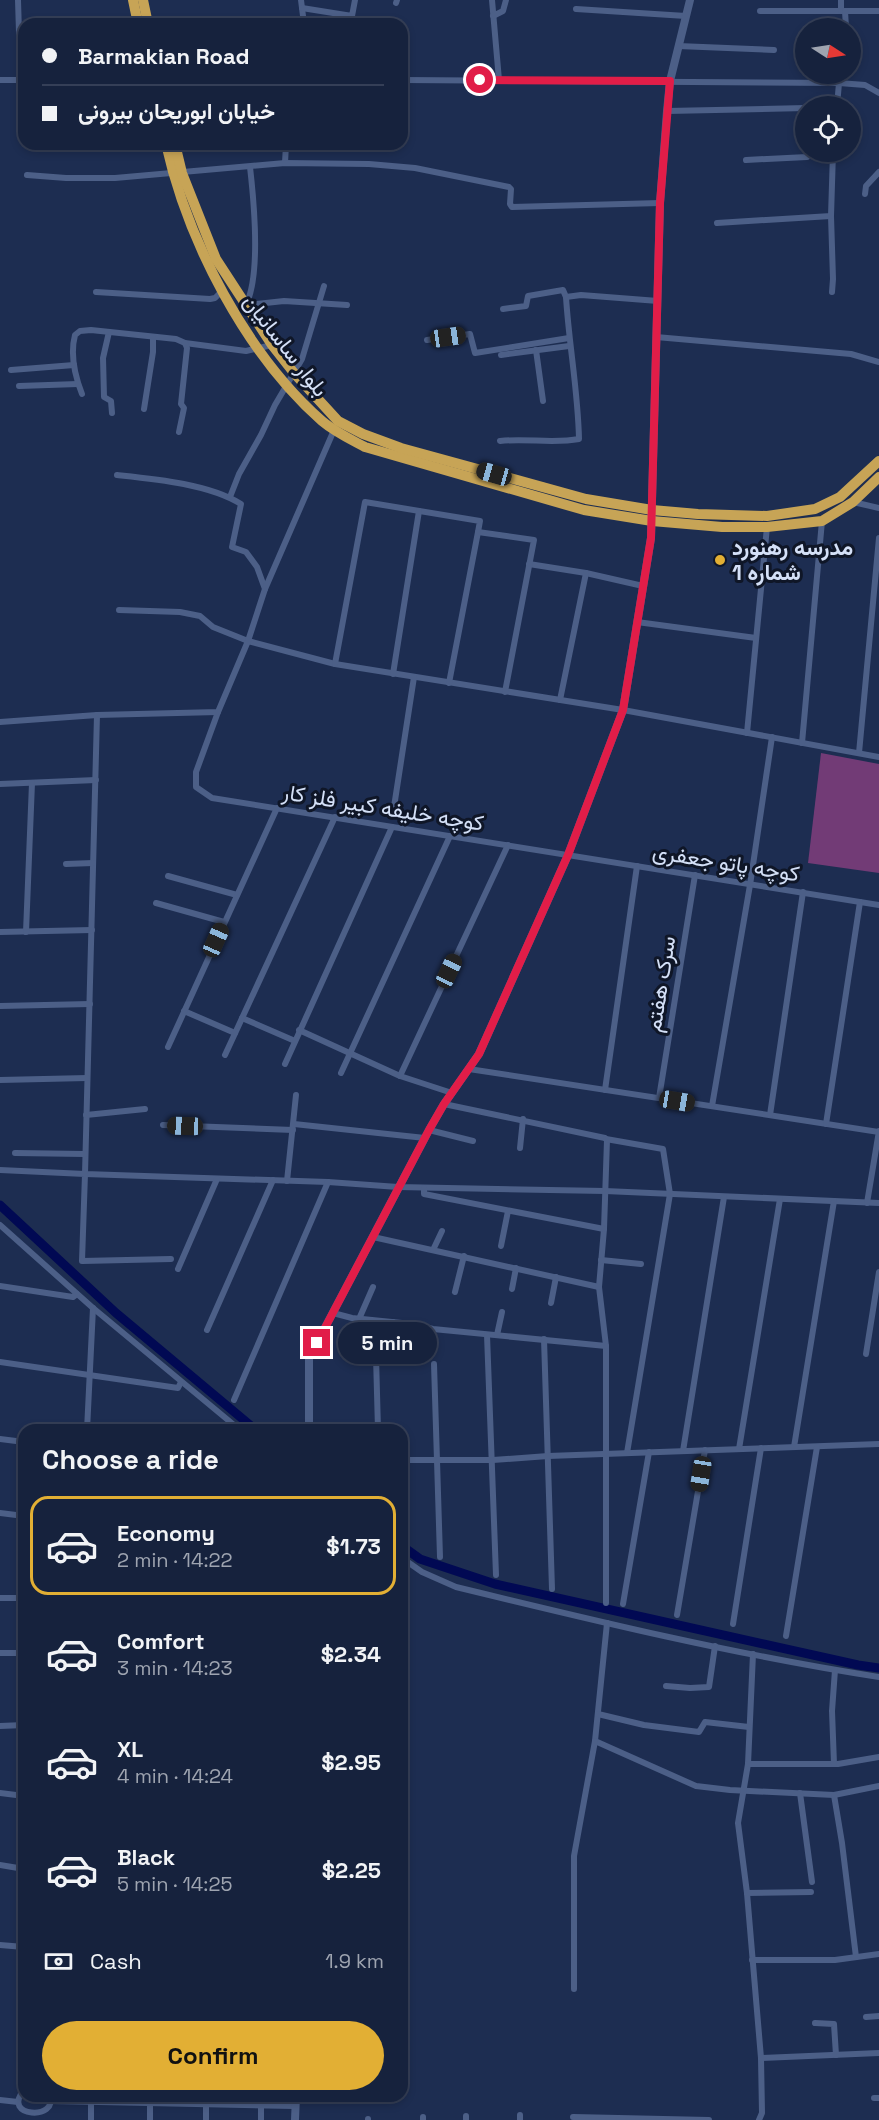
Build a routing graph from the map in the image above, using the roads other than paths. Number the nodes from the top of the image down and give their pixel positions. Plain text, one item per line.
1 (18, 0) edge
2 (133, 0) edge
3 (143, 0) edge
4 (301, 0) edge
5 (355, 0) edge
6 (492, 0) edge
7 (506, 0) edge
8 (690, 0) edge
9 (842, 0) edge
10 (302, 8) junction
11 (576, 9) dead end
12 (760, 11) dead end
13 (843, 11) junction
14 (879, 11) edge
15 (493, 16) junction
16 (686, 16) junction
17 (19, 18) edge
18 (137, 18) edge
19 (147, 18) edge
20 (303, 18) edge
21 (844, 18) edge
22 (678, 46) junction
23 (774, 50) dead end
24 (0, 80) edge
25 (18, 80) edge
26 (408, 80) edge
27 (499, 80) junction
28 (670, 81) junction
29 (795, 82) edge
30 (852, 84) edge
31 (879, 93) edge
32 (795, 108) edge
33 (667, 111) junction
34 (168, 150) edge
35 (175, 150) edge
36 (286, 150) edge
37 (795, 158) edge
38 (746, 160) dead end
39 (833, 162) edge
40 (285, 164) junction
41 (250, 167) junction
42 (879, 172) edge
43 (177, 173) junction
44 (27, 175) dead end
45 (865, 194) dead end
46 (660, 203) junction
47 (831, 216) junction
48 (717, 223) dead end
49 (324, 286) dead end
50 (96, 292) dead end
51 (221, 292) junction
52 (832, 292) dead end
53 (566, 297) junction
54 (658, 301) junction
55 (319, 304) junction
56 (246, 305) junction
57 (346, 305) dead end
58 (503, 309) dead end
59 (109, 332) junction
60 (153, 337) junction
61 (656, 337) junction
62 (427, 340) dead end
63 (569, 342) junction
64 (185, 343) junction
65 (272, 345) junction
66 (258, 348) junction
67 (536, 350) junction
68 (501, 355) dead end
69 (879, 362) edge
70 (74, 365) junction
71 (11, 370) dead end
72 (294, 373) junction
73 (78, 384) junction
74 (287, 384) junction
75 (19, 386) dead end
76 (82, 394) dead end
77 (543, 401) dead end
78 (144, 409) dead end
79 (112, 413) dead end
80 (336, 425) junction
81 (179, 432) dead end
82 (500, 441) dead end
83 (879, 461) edge
84 (117, 475) dead end
85 (879, 477) edge
86 (230, 497) junction
87 (853, 502) junction
88 (879, 508) edge
89 (419, 511) junction
90 (652, 515) junction
91 (822, 521) junction
92 (767, 527) junction
93 (478, 532) junction
94 (879, 538) edge
95 (529, 564) junction
96 (586, 573) junction
97 (643, 586) junction
98 (265, 589) junction
99 (119, 610) dead end
100 (637, 622) junction
101 (756, 638) junction
102 (248, 641) junction
103 (335, 664) junction
104 (393, 674) junction
105 (414, 677) junction
106 (449, 683) junction
107 (505, 692) junction
108 (560, 700) junction
109 (623, 710) junction
110 (218, 712) junction
111 (97, 715) junction
112 (0, 722) edge
113 (747, 733) junction
114 (772, 737) junction
115 (802, 743) junction
116 (859, 753) junction
117 (879, 757) edge
118 (96, 780) junction
119 (32, 783) junction
120 (0, 784) edge
121 (394, 807) dead end
122 (277, 808) junction
123 (335, 817) junction
124 (392, 827) junction
125 (450, 836) junction
126 (508, 845) junction
127 (568, 855) junction
128 (93, 863) junction
129 (66, 864) dead end
130 (637, 866) junction
131 (695, 875) junction
132 (168, 876) dead end
133 (750, 885) junction
134 (803, 892) junction
135 (237, 895) junction
136 (860, 902) junction
137 (156, 903) dead end
138 (879, 905) edge
139 (224, 922) junction
140 (92, 930) junction
141 (0, 932) edge
142 (26, 932) junction
143 (90, 1004) junction
144 (0, 1006) edge
145 (184, 1011) junction
146 (242, 1018) junction
147 (299, 1030) junction
148 (235, 1033) junction
149 (295, 1041) junction
150 (168, 1047) dead end
151 (350, 1053) junction
152 (225, 1055) dead end
153 (285, 1064) dead end
154 (469, 1069) junction
155 (341, 1072) dead end
156 (400, 1076) junction
157 (87, 1078) junction
158 (0, 1080) edge
159 (605, 1090) junction
160 (452, 1093) junction
161 (296, 1095) dead end
162 (659, 1098) junction
163 (444, 1104) junction
164 (712, 1106) junction
165 (145, 1108) dead end
166 (86, 1115) junction
167 (770, 1115) junction
168 (523, 1119) junction
169 (826, 1124) junction
170 (163, 1125) dead end
171 (294, 1127) junction
172 (879, 1132) edge
173 (427, 1134) junction
174 (606, 1139) junction
175 (473, 1141) dead end
176 (520, 1148) dead end
177 (15, 1154) dead end
178 (85, 1154) junction
179 (0, 1170) edge
180 (85, 1174) junction
181 (217, 1179) junction
182 (273, 1180) junction
183 (287, 1181) junction
184 (328, 1182) junction
185 (398, 1187) junction
186 (424, 1188) junction
187 (605, 1191) junction
188 (670, 1194) junction
189 (724, 1197) junction
190 (780, 1199) junction
191 (834, 1202) junction
192 (867, 1203) junction
193 (879, 1203) edge
194 (508, 1211) junction
195 (0, 1225) edge
196 (604, 1229) junction
197 (442, 1231) dead end
198 (373, 1237) junction
199 (501, 1246) dead end
200 (433, 1250) junction
201 (464, 1257) junction
202 (171, 1259) dead end
203 (601, 1260) junction
204 (641, 1264) dead end
205 (516, 1268) junction
206 (178, 1269) dead end
207 (879, 1272) edge
208 (556, 1277) junction
209 (0, 1286) edge
210 (373, 1287) dead end
211 (599, 1287) junction
212 (512, 1289) dead end
213 (455, 1292) dead end
214 (77, 1293) junction
215 (551, 1303) dead end
216 (93, 1308) junction
217 (333, 1312) junction
218 (502, 1312) dead end
219 (359, 1319) junction
220 (393, 1322) junction
221 (428, 1328) junction
222 (207, 1330) dead end
223 (487, 1335) junction
224 (497, 1335) junction
225 (544, 1339) junction
226 (382, 1347) dead end
227 (606, 1347) junction
228 (417, 1352) dead end
229 (866, 1354) dead end
230 (376, 1356) dead end
231 (0, 1362) edge
232 (434, 1364) dead end
233 (90, 1376) junction
234 (181, 1382) junction
235 (234, 1400) dead end
236 (87, 1424) edge
237 (233, 1424) edge
238 (309, 1424) edge
239 (378, 1424) edge
240 (0, 1438) edge
241 (18, 1441) edge
242 (879, 1444) edge
243 (817, 1446) junction
244 (794, 1447) junction
245 (761, 1448) junction
246 (739, 1449) junction
247 (705, 1450) junction
248 (683, 1451) junction
249 (649, 1452) junction
250 (627, 1453) junction
251 (608, 1454) junction
252 (549, 1456) junction
253 (436, 1459) junction
254 (408, 1460) edge
255 (493, 1460) junction
256 (0, 1513) edge
257 (18, 1515) edge
258 (440, 1557) dead end
259 (408, 1562) edge
260 (496, 1575) dead end
261 (552, 1589) dead end
262 (0, 1598) edge
263 (18, 1598) edge
264 (606, 1603) dead end
265 (623, 1604) dead end
266 (677, 1616) dead end
267 (607, 1623) junction
268 (733, 1624) dead end
269 (786, 1636) dead end
270 (714, 1646) junction
271 (0, 1653) edge
272 (18, 1653) edge
273 (753, 1654) junction
274 (835, 1670) junction
275 (879, 1677) edge
276 (666, 1686) dead end
277 (597, 1714) junction
278 (18, 1725) edge
279 (0, 1726) edge
280 (749, 1727) junction
281 (594, 1741) junction
282 (879, 1757) edge
283 (748, 1764) junction
284 (834, 1764) junction
285 (879, 1786) edge
286 (744, 1790) junction
287 (0, 1793) edge
288 (800, 1793) junction
289 (18, 1795) edge
290 (834, 1795) junction
291 (0, 1865) edge
292 (18, 1868) edge
293 (812, 1882) dead end
294 (811, 1892) dead end
295 (747, 1893) junction
296 (0, 1945) edge
297 (18, 1946) edge
298 (879, 1954) edge
299 (856, 1957) junction
300 (752, 1960) junction
301 (574, 1989) dead end
302 (879, 2016) edge
303 (867, 2017) dead end
304 (815, 2023) dead end
305 (879, 2053) edge
306 (836, 2055) junction
307 (761, 2058) junction
308 (0, 2100) edge
309 (18, 2102) joint
310 (50, 2102) edge
311 (91, 2102) edge
312 (135, 2102) edge
313 (261, 2102) edge
314 (295, 2102) edge
315 (150, 2103) junction
316 (206, 2105) junction
317 (261, 2106) junction
318 (295, 2106) junction
319 (573, 2117) dead end
320 (34, 2119) edge
321 (91, 2120) edge
322 (150, 2120) edge
323 (206, 2120) edge
324 (261, 2120) edge
325 (295, 2120) edge
326 (709, 2120) edge
327 (759, 2120) edge

1 - 17 street
2 - 18 highway
3 - 19 highway
4 - 10 street
5 - 10 street
6 - 15 street
7 - 15 street
8 - 16 street
9 - 13 street
10 - 20 street
11 - 16 street
12 - 13 street
13 - 14 street
13 - 21 street
15 - 27 street
16 - 22 street
22 - 23 street
22 - 28 street
24 - 25 street
26 - 27 street
27 - 28 street
28 - 29 street
28 - 33 street
30 - 31 street
32 - 33 street
33 - 46 street
34 - 43 highway, بلوار ساسانیان
35 - 43 highway, بلوار ساسانیان
36 - 40 street
37 - 38 street
39 - 47 street
40 - 41 street
40 - 46 street
41 - 43 street
41 - 56 street
42 - 45 street
43 - 44 street
43 - 51 highway, بلوار ساسانیان
43 - 56 highway, بلوار ساسانیان
46 - 54 street
47 - 48 street
47 - 52 street
49 - 55 street
50 - 51 street
51 - 66 highway, بلوار ساسانیان
53 - 54 street
53 - 58 street
53 - 63 street
54 - 61 street
55 - 56 street
55 - 57 street
55 - 72 street
56 - 65 highway, بلوار ساسانیان
59 - 60 street
59 - 70 street
59 - 79 street
60 - 64 street
60 - 78 street
61 - 69 street
61 - 90 street
62 - 63 street
63 - 67 street
63 - 82 street
64 - 66 street
64 - 81 street
65 - 66 street
65 - 72 highway, بلوار ساسانیان
66 - 74 highway, بلوار ساسانیان
67 - 68 street
67 - 77 street
70 - 71 street
70 - 73 street
72 - 74 street
72 - 80 highway, بلوار ساسانیان
73 - 75 street
73 - 76 street
74 - 80 highway, بلوار ساسانیان
74 - 86 street
80 - 90 highway, بلوار ساسانیان
80 - 98 street
83 - 90 highway, بلوار ساسانیان
84 - 86 street
85 - 87 highway, بلوار ساسانیان
86 - 98 street
87 - 88 street
87 - 91 highway, بلوار ساسانیان
89 - 93 street
89 - 103 street
89 - 104 street
90 - 92 highway, بلوار ساسانیان
90 - 97 street
91 - 92 highway, بلوار ساسانیان
91 - 115 street
92 - 101 street
93 - 95 street
93 - 106 street
94 - 116 street
95 - 96 street
95 - 107 street
96 - 97 street
96 - 108 street
97 - 100 street
98 - 102 street
99 - 102 street
100 - 101 street
100 - 109 street
101 - 113 street
102 - 103 street
102 - 110 street
103 - 104 street
104 - 105 street
105 - 106 street
105 - 121 street
106 - 107 street
107 - 108 street
108 - 109 street
109 - 113 street
109 - 127 street
110 - 111 street
110 - 122 street, کوچه خلیفه کبیر فلز کار
111 - 112 street
111 - 118 street
113 - 114 street
114 - 115 street
114 - 133 street
115 - 116 street
116 - 117 street
118 - 119 street
118 - 128 street
119 - 120 street
119 - 142 street
122 - 123 street, کوچه خلیفه کبیر فلز کار
122 - 135 street
123 - 124 street, کوچه خلیفه کبیر فلز کار
123 - 146 street
124 - 125 street, کوچه خلیفه کبیر فلز کار
124 - 147 street
125 - 126 street, کوچه خلیفه کبیر فلز کار
125 - 151 street
126 - 127 street, کوچه خلیفه کبیر فلز کار
126 - 156 street
127 - 130 street, کوچه پاتو جعفری
127 - 154 street
128 - 129 street
128 - 140 street
130 - 131 street, کوچه پاتو جعفری
130 - 159 street
131 - 133 street, کوچه پاتو جعفری
131 - 162 street, سرک هفتم
132 - 135 street
133 - 134 street, کوچه پاتو جعفری
133 - 164 street
134 - 136 street, کوچه پاتو جعفری
134 - 167 street
135 - 139 street
136 - 138 street, کوچه پاتو جعفری
136 - 169 street
137 - 139 street
139 - 145 street
140 - 142 street
140 - 143 street
141 - 142 street
143 - 144 street
143 - 157 street
145 - 148 street
145 - 150 street
146 - 148 street
146 - 149 street
147 - 149 street
147 - 151 street
148 - 152 street
149 - 153 street
151 - 155 street
151 - 156 street
154 - 159 street
154 - 160 street
156 - 160 street
157 - 158 street
157 - 166 street
159 - 162 street
160 - 163 street
161 - 171 street
162 - 164 street
163 - 168 street
163 - 173 street
164 - 167 street
165 - 166 street
166 - 178 street
167 - 169 street
168 - 174 street
168 - 176 street
169 - 172 street
170 - 171 street
171 - 173 street
171 - 183 street
172 - 192 street
173 - 175 street
173 - 185 street
174 - 187 street
174 - 188 street
177 - 178 street
178 - 180 street
179 - 180 street
180 - 181 street
180 - 202 street
181 - 182 street
181 - 206 street
182 - 183 street
182 - 222 street
183 - 184 street
184 - 185 street
184 - 235 street
185 - 186 street
185 - 198 street
186 - 187 street
186 - 194 street
187 - 188 street
187 - 196 street
188 - 189 street
188 - 250 street
189 - 190 street
189 - 248 street
190 - 191 street
190 - 246 street
191 - 192 street
191 - 244 street
192 - 193 street
194 - 196 street
194 - 199 street
195 - 214 street
196 - 203 street
197 - 200 street
198 - 200 street
198 - 217 street
200 - 201 street
201 - 205 street
201 - 213 street
203 - 204 street
203 - 211 street
205 - 208 street
205 - 212 street
207 - 229 street
208 - 211 street
208 - 215 street
209 - 214 street
210 - 219 street
211 - 227 street
214 - 216 street
216 - 233 street
216 - 234 street
217 - 219 street
217 - 238 street
218 - 224 street
219 - 220 street
220 - 221 street
220 - 226 street
221 - 223 street
221 - 228 street
223 - 224 street
223 - 255 street
224 - 225 street
225 - 227 street
225 - 252 street
227 - 251 street
230 - 239 street
231 - 233 street
232 - 253 street
233 - 234 street
233 - 236 street
234 - 237 street
240 - 241 street
242 - 243 street
243 - 244 street
243 - 269 street
244 - 245 street
245 - 246 street
245 - 268 street
246 - 247 street
247 - 248 street
247 - 266 street
248 - 249 street
249 - 250 street
249 - 265 street
250 - 251 street
251 - 252 street
251 - 264 street
252 - 255 street
252 - 261 street
253 - 254 street
253 - 255 street
253 - 258 street
255 - 260 street
256 - 257 street
259 - 267 street
262 - 263 street
267 - 270 street
267 - 277 street
270 - 273 street
270 - 276 street
271 - 272 street
273 - 274 street
273 - 280 street
274 - 275 street
274 - 284 street
277 - 280 street
277 - 281 street
278 - 279 street
280 - 283 street
281 - 286 street
281 - 301 street
282 - 284 street
283 - 284 street
283 - 286 street
285 - 290 street
286 - 288 street
286 - 295 street
287 - 289 street
288 - 290 street
288 - 293 street
290 - 299 street
291 - 292 street
294 - 295 street
295 - 300 street
296 - 297 street
298 - 299 street
299 - 300 street
300 - 307 street
302 - 303 street
304 - 306 street
305 - 306 street
306 - 307 street
307 - 327 street
308 - 309 street
309 - 320 street
310 - 320 street
311 - 321 street
312 - 315 street
313 - 317 street
314 - 318 street
315 - 316 street
315 - 322 street
316 - 317 street
316 - 323 street
317 - 318 street
317 - 324 street
318 - 325 street
319 - 326 street

